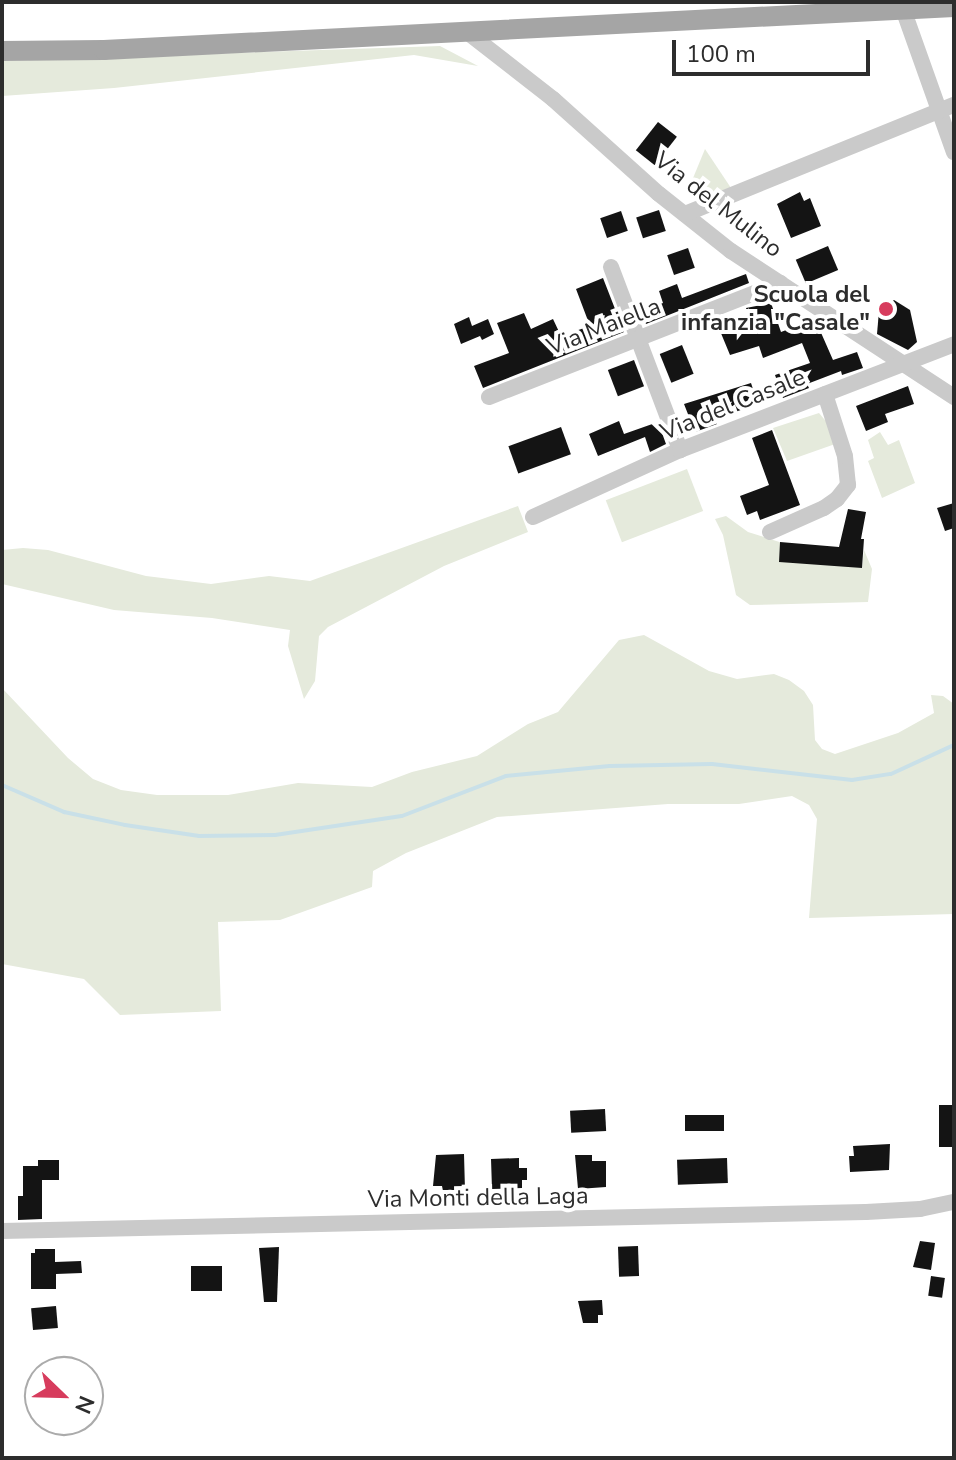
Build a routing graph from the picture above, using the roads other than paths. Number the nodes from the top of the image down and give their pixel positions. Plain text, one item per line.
1 (954, 7) edge
2 (903, 9) junction
3 (467, 32) junction
4 (2, 51) edge
5 (946, 107) edge
6 (954, 152) edge
7 (685, 214) junction
8 (611, 267) dead end
9 (780, 283) junction
10 (637, 339) junction
11 (954, 344) edge
12 (901, 365) junction
13 (825, 394) junction
14 (489, 397) dead end
15 (954, 397) edge
16 (680, 450) junction
17 (533, 517) dead end
18 (770, 532) dead end
19 (954, 1202) edge
20 (2, 1231) edge

1 - 2 main road
2 - 3 main road
2 - 5 street
3 - 4 main road
3 - 7 street, Via del Mulino
5 - 6 street
5 - 7 street
7 - 9 street, Via del Mulino
8 - 10 street
9 - 10 street, Via Maiella
9 - 12 street, Via del Mulino
10 - 14 street, Via Maiella
10 - 16 street
11 - 12 street, Via del Casale
12 - 13 street, Via del Casale
12 - 15 street, Via del Mulino
13 - 16 street, Via del Casale
13 - 18 street
16 - 17 street, Via del Casale
19 - 20 street, Via Monti della Laga

